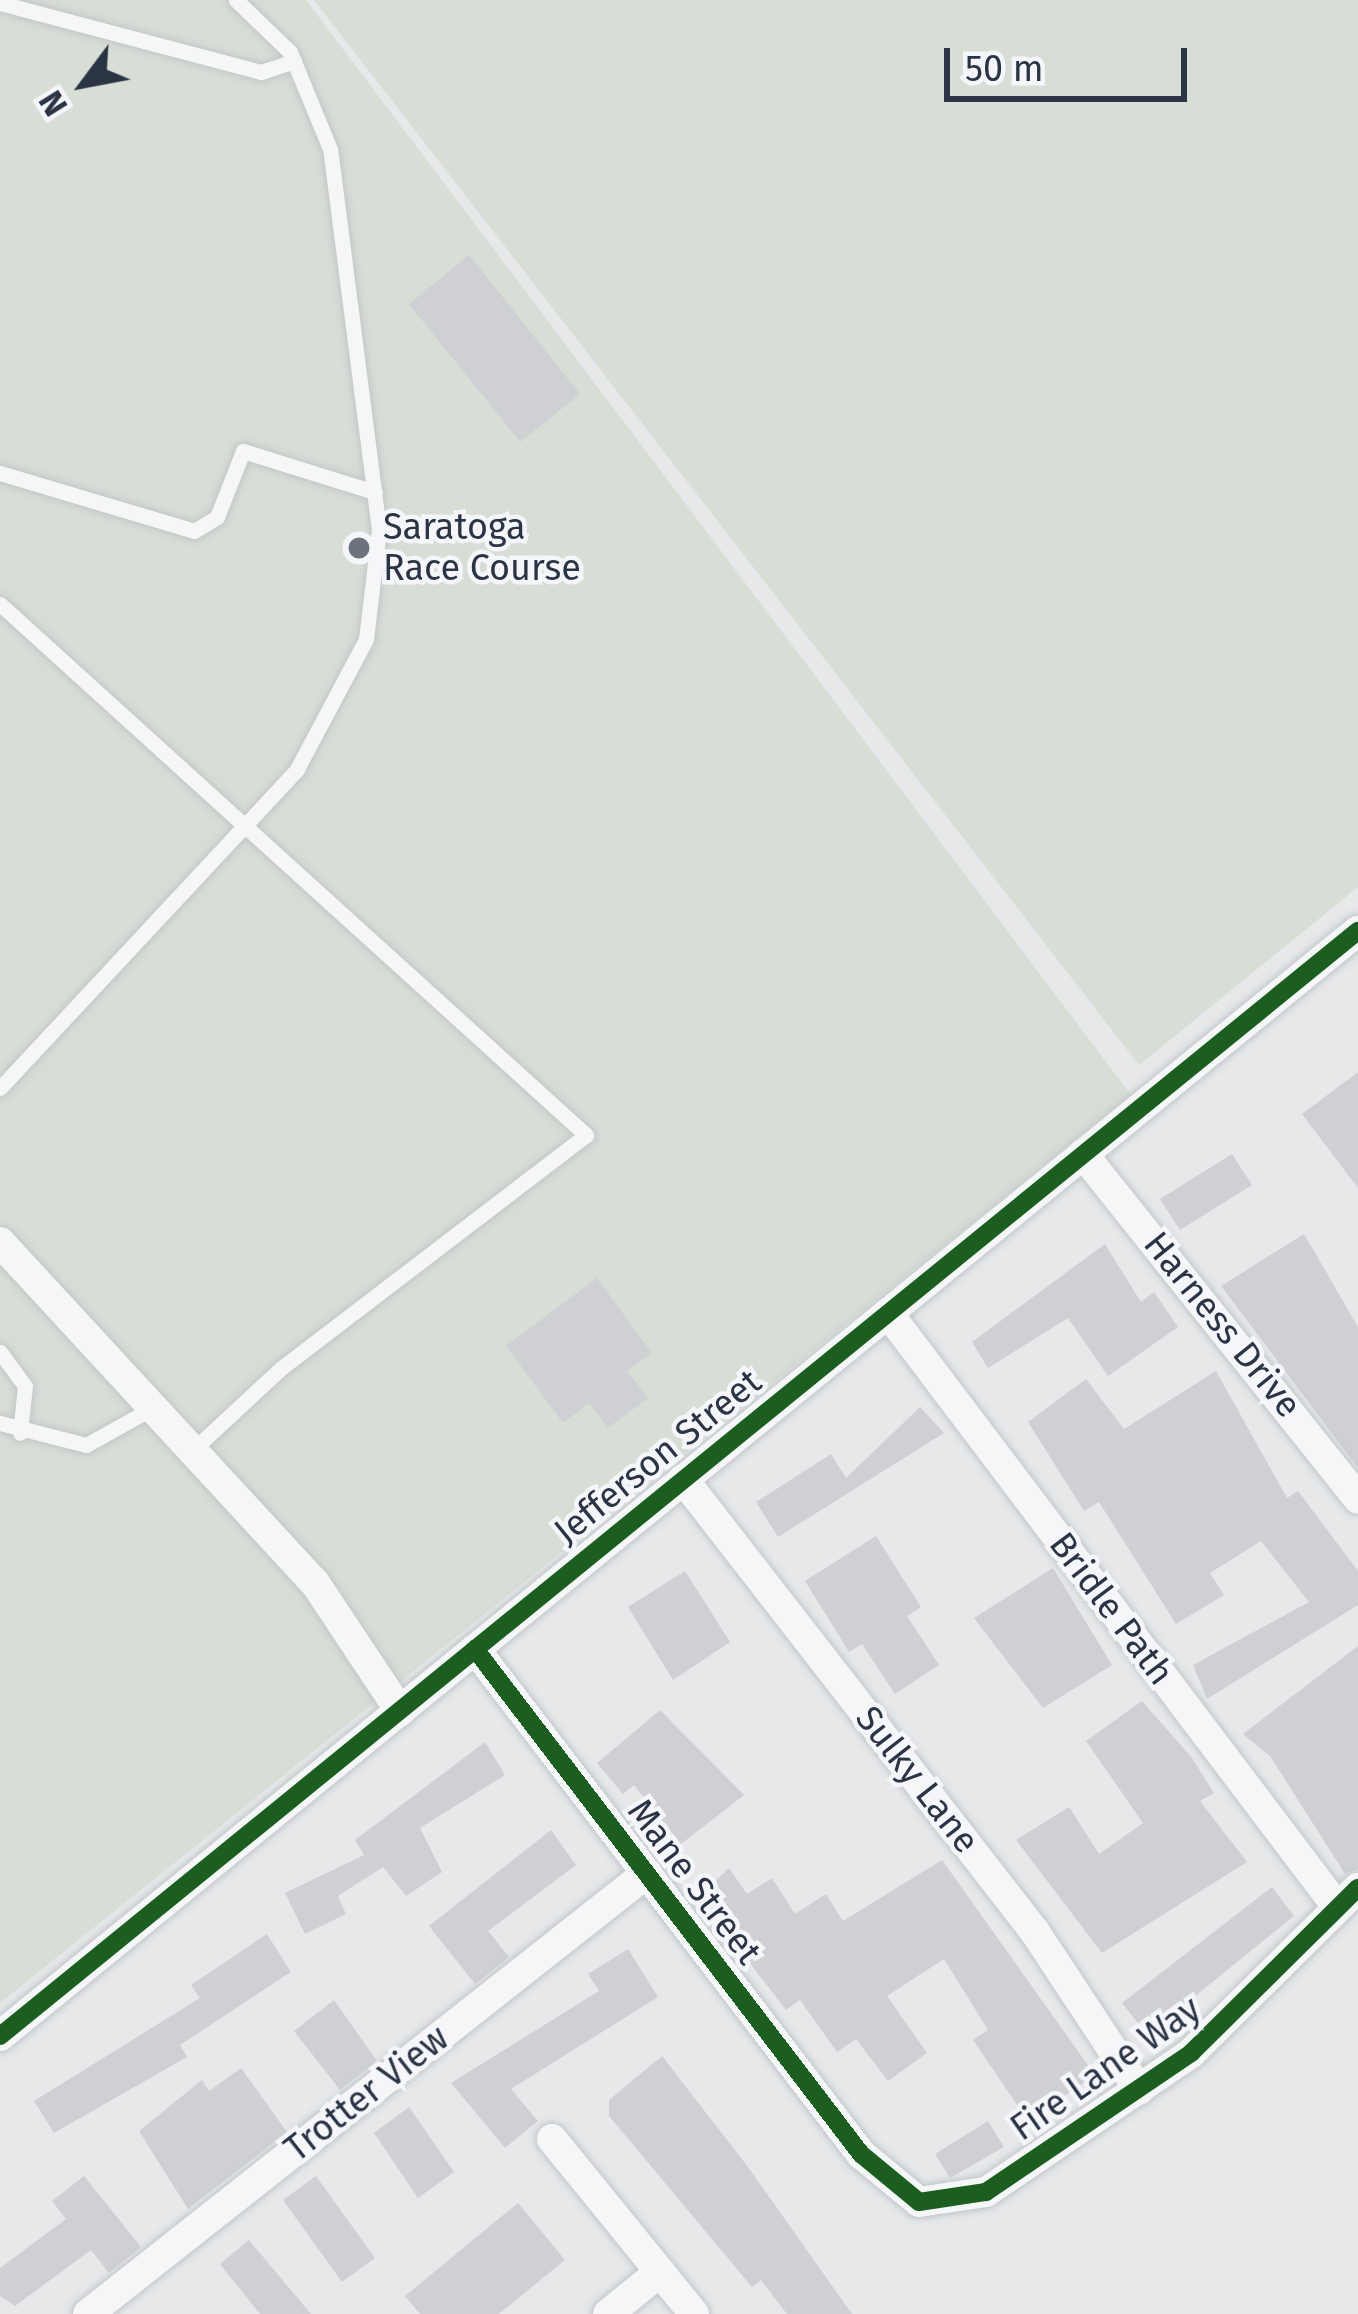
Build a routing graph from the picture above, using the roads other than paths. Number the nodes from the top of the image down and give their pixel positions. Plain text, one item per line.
1 (236, 0) edge
2 (0, 3) edge
3 (294, 61) junction
4 (0, 473) edge
5 (375, 492) junction
6 (0, 604) edge
7 (247, 825) junction
8 (1356, 935) edge
9 (0, 1088) edge
10 (1083, 1154) junction
11 (0, 1242) edge
12 (888, 1312) junction
13 (0, 1352) edge
14 (148, 1410) junction
15 (0, 1423) edge
16 (20, 1432) junction
17 (197, 1446) junction
18 (683, 1479) junction
19 (1358, 1499) edge
20 (475, 1649) junction
21 (400, 1712) junction
22 (646, 1874) junction
23 (1347, 1896) edge
24 (0, 2036) edge
25 (1139, 2090) junction
26 (552, 2139) dead end
27 (861, 2154) joint
28 (660, 2272) junction
29 (88, 2314) edge
30 (608, 2314) edge
31 (694, 2314) edge

1 - 3 lane
2 - 3 lane
3 - 5 lane
4 - 5 lane
5 - 7 lane
6 - 7 lane
7 - 9 lane
7 - 17 lane
8 - 10 street, Jefferson Street
10 - 12 street, Jefferson Street
10 - 19 street, Harness Drive
11 - 14 street
12 - 18 street, Jefferson Street
12 - 23 street, Bridle Path
13 - 16 lane
14 - 16 lane
14 - 17 street
15 - 16 lane
17 - 21 street
18 - 20 street, Jefferson Street
18 - 25 street, Sulky Lane
20 - 21 street, Jefferson Street
20 - 22 street, Mane Street
21 - 24 street, Jefferson Street
22 - 27 street, Mane Street
22 - 29 street, Trotter View
23 - 25 street, Fire Lane Way
25 - 27 street, Fire Lane Way
26 - 28 street
28 - 30 street
28 - 31 street

